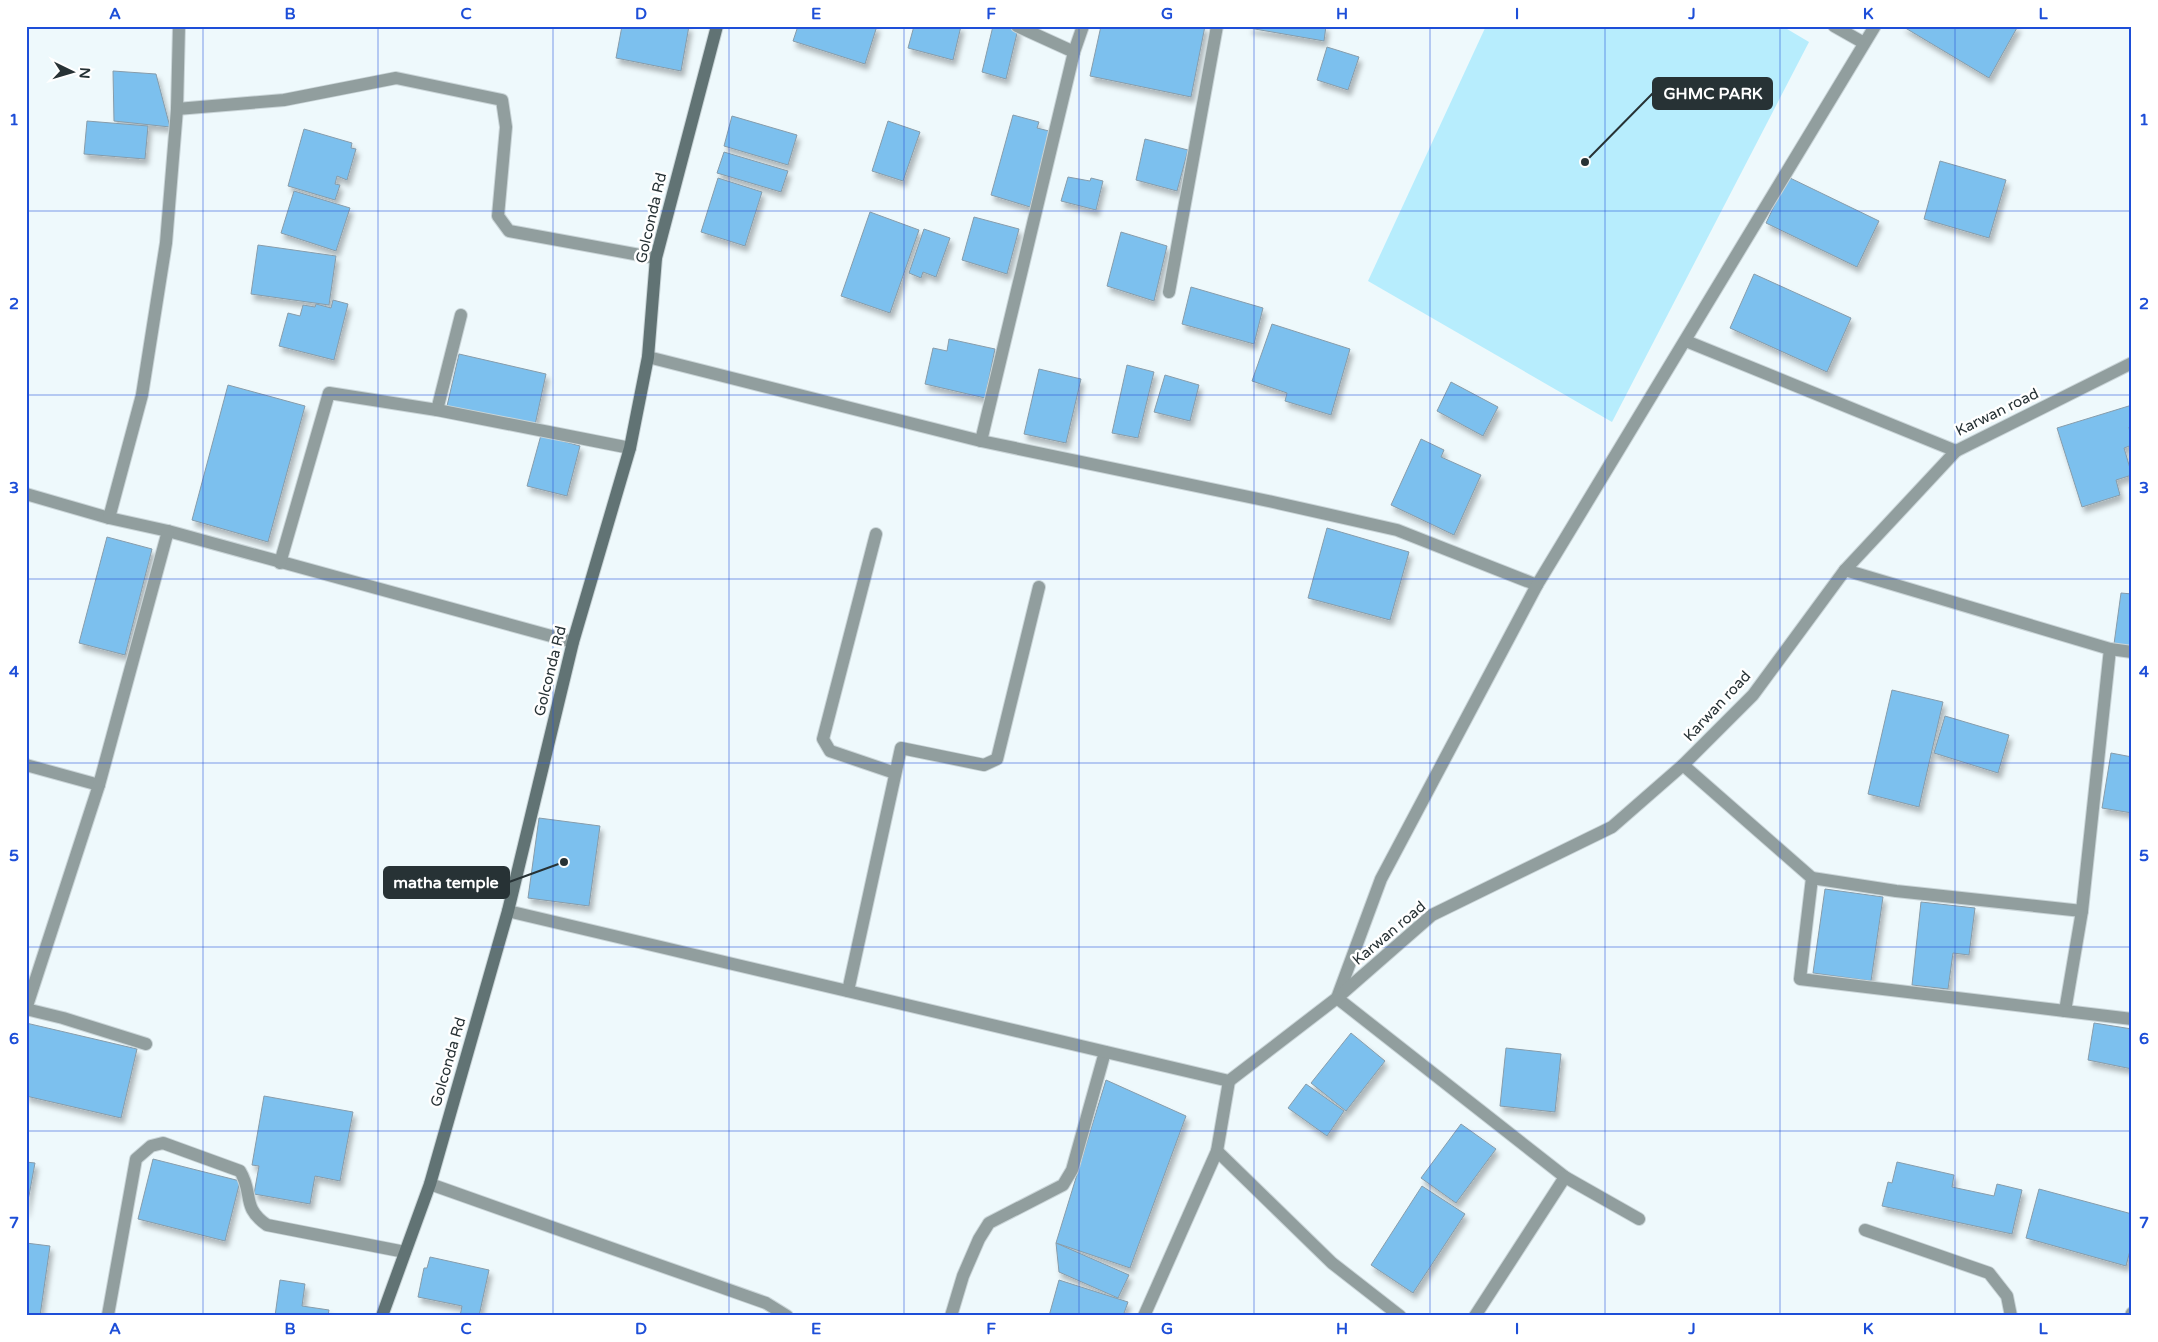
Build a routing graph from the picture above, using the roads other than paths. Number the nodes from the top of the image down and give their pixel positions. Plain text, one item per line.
1 (179, 26) edge
2 (717, 26) edge
3 (1017, 26) edge
4 (1083, 26) edge
5 (1217, 26) edge
6 (1834, 26) edge
7 (1874, 26) edge
8 (1864, 42) junction
9 (1074, 52) junction
10 (177, 110) junction
11 (656, 258) junction
12 (1169, 292) dead end
13 (461, 315) dead end
14 (1686, 341) junction
15 (648, 357) junction
16 (2132, 363) edge
17 (437, 410) junction
18 (980, 440) junction
19 (630, 448) junction
20 (1956, 451) junction
21 (26, 494) edge
22 (109, 518) junction
23 (168, 531) junction
24 (876, 534) dead end
25 (280, 563) junction
26 (1845, 570) junction
27 (1537, 586) junction
28 (1039, 587) dead end
29 (573, 642) junction
30 (2110, 649) junction
31 (2132, 652) edge
32 (1683, 764) junction
33 (26, 765) edge
34 (895, 774) junction
35 (99, 785) junction
36 (1812, 878) junction
37 (2082, 910) junction
38 (508, 911) junction
39 (848, 991) junction
40 (1337, 998) junction
41 (26, 1009) edge
42 (2065, 1011) junction
43 (2132, 1019) edge
44 (146, 1044) dead end
45 (1105, 1052) junction
46 (1230, 1081) junction
47 (1217, 1151) junction
48 (1565, 1177) junction
49 (430, 1184) junction
50 (1639, 1219) dead end
51 (1865, 1230) dead end
52 (405, 1252) junction
53 (108, 1315) edge
54 (382, 1316) edge
55 (787, 1316) edge
56 (951, 1316) edge
57 (1144, 1316) edge
58 (1400, 1316) edge
59 (1476, 1316) edge
60 (2011, 1316) edge

1 - 10 street
2 - 11 main road, Golconda Rd
3 - 9 street
4 - 9 street
5 - 12 street
6 - 8 street
7 - 8 street
8 - 14 street
9 - 18 street
10 - 11 street
10 - 22 street
11 - 15 main road, Golconda Rd
13 - 17 street
14 - 20 street
14 - 27 street
15 - 18 street
15 - 19 main road, Golconda Rd
16 - 20 street, Karwan road
17 - 19 street
17 - 25 street
18 - 27 street
19 - 29 main road, Golconda Rd
20 - 26 street, Karwan road
21 - 22 street
22 - 23 street
23 - 25 street
23 - 35 street
24 - 34 street
25 - 29 street
26 - 30 street
26 - 32 street, Karwan road
27 - 40 street
28 - 34 street
29 - 38 main road, Golconda Rd
30 - 31 street
30 - 37 street
32 - 36 street
32 - 40 street, Karwan road
33 - 35 street
34 - 39 street
35 - 41 street
36 - 37 street
36 - 42 street
37 - 42 street
38 - 39 street
38 - 49 main road, Golconda Rd
39 - 45 street
40 - 46 street, Karwan road
40 - 48 street
41 - 44 street
42 - 43 street
45 - 46 street
45 - 56 street
46 - 47 street
47 - 57 street
47 - 58 street
48 - 50 street
48 - 59 street
49 - 52 main road, Golconda Rd
49 - 55 street
51 - 60 street
52 - 53 street
52 - 54 main road, Golconda Rd

